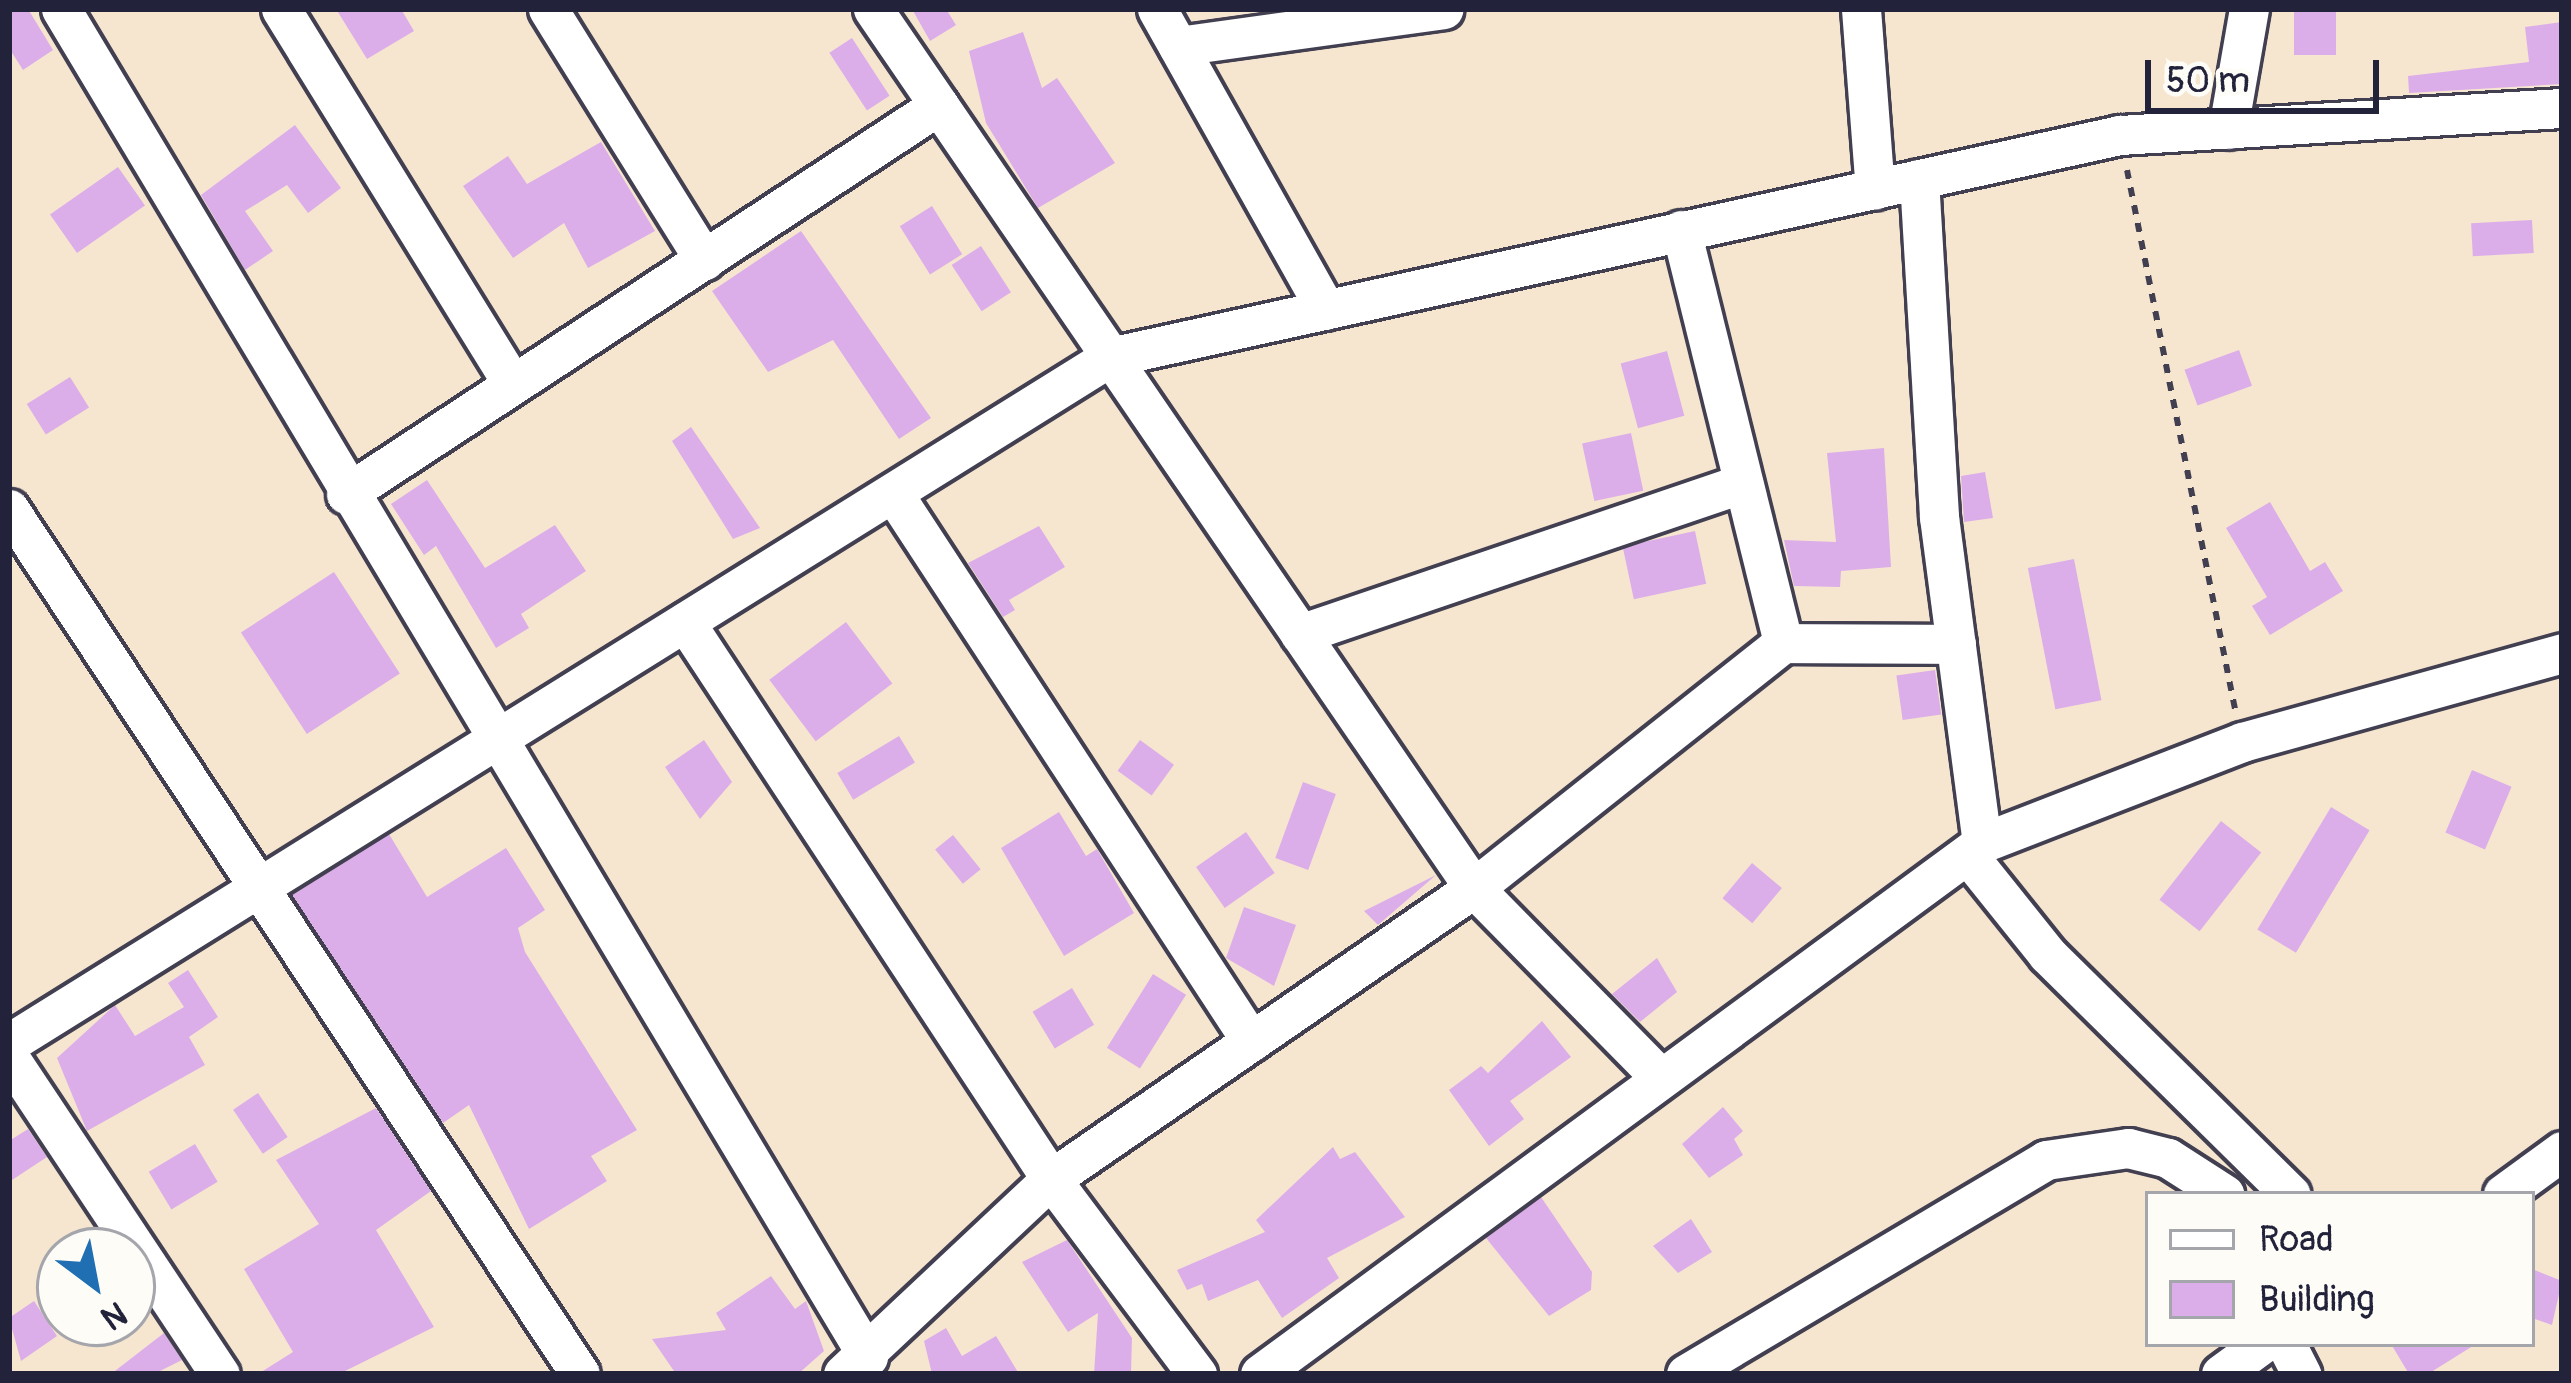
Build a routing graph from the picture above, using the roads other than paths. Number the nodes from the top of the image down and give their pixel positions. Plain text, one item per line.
1 (61, 9) edge
2 (281, 9) edge
3 (548, 9) edge
4 (873, 9) edge
5 (1157, 9) edge
6 (1861, 9) edge
7 (2248, 9) edge
8 (1435, 10) edge
9 (1178, 46) junction
10 (939, 105) junction
11 (2562, 108) edge
12 (2228, 129) junction
13 (1918, 179) junction
14 (1875, 189) junction
15 (1682, 230) junction
16 (704, 260) junction
17 (1301, 264) junction
18 (1409, 291) junction
19 (1326, 310) junction
20 (1110, 357) junction
21 (513, 384) junction
22 (1743, 483) junction
23 (892, 493) junction
24 (346, 494) junction
25 (9, 509) edge
26 (685, 622) junction
27 (1300, 634) junction
28 (1783, 643) junction
29 (1956, 644) junction
30 (2562, 653) edge
31 (491, 743) junction
32 (1976, 851) junction
33 (260, 887) junction
34 (1474, 888) junction
35 (1251, 1041) junction
36 (9, 1043) edge
37 (9, 1057) edge
38 (1656, 1073) junction
39 (2562, 1151) edge
40 (2241, 1157) junction
41 (2184, 1167) junction
42 (1051, 1179) junction
43 (2515, 1185) edge
44 (2220, 1191) edge
45 (2286, 1191) edge
46 (2562, 1195) edge
47 (2259, 1347) edge
48 (2288, 1347) edge
49 (856, 1366) edge
50 (220, 1374) edge
51 (580, 1374) edge
52 (1197, 1374) edge
53 (1260, 1374) edge
54 (1686, 1374) edge
55 (2221, 1374) edge
56 (2301, 1374) edge

1 - 24 street
2 - 21 street
3 - 16 street
4 - 10 street
5 - 9 street
6 - 14 street
7 - 12 street
8 - 9 street
9 - 17 street
10 - 16 street
10 - 20 street
11 - 12 street
12 - 13 street
13 - 14 street
13 - 29 street
14 - 15 street
15 - 18 street
15 - 22 street
16 - 21 street
17 - 18 street
17 - 19 street
18 - 19 street
19 - 20 street
20 - 23 street
20 - 27 street
21 - 24 street
22 - 27 street
22 - 28 street
23 - 26 street
23 - 35 street
24 - 31 street
25 - 33 street
26 - 31 street
26 - 42 street
27 - 34 street
28 - 29 street
28 - 34 street
29 - 32 street
30 - 32 street
31 - 33 street
31 - 49 street
32 - 38 street
32 - 40 street
33 - 36 street
33 - 51 street
34 - 35 street
34 - 38 street
35 - 42 street
37 - 50 street
38 - 53 street
39 - 43 street
40 - 41 street
40 - 45 street
41 - 44 street
41 - 54 street
42 - 49 street
42 - 52 street
43 - 46 street
47 - 55 street
48 - 56 street

